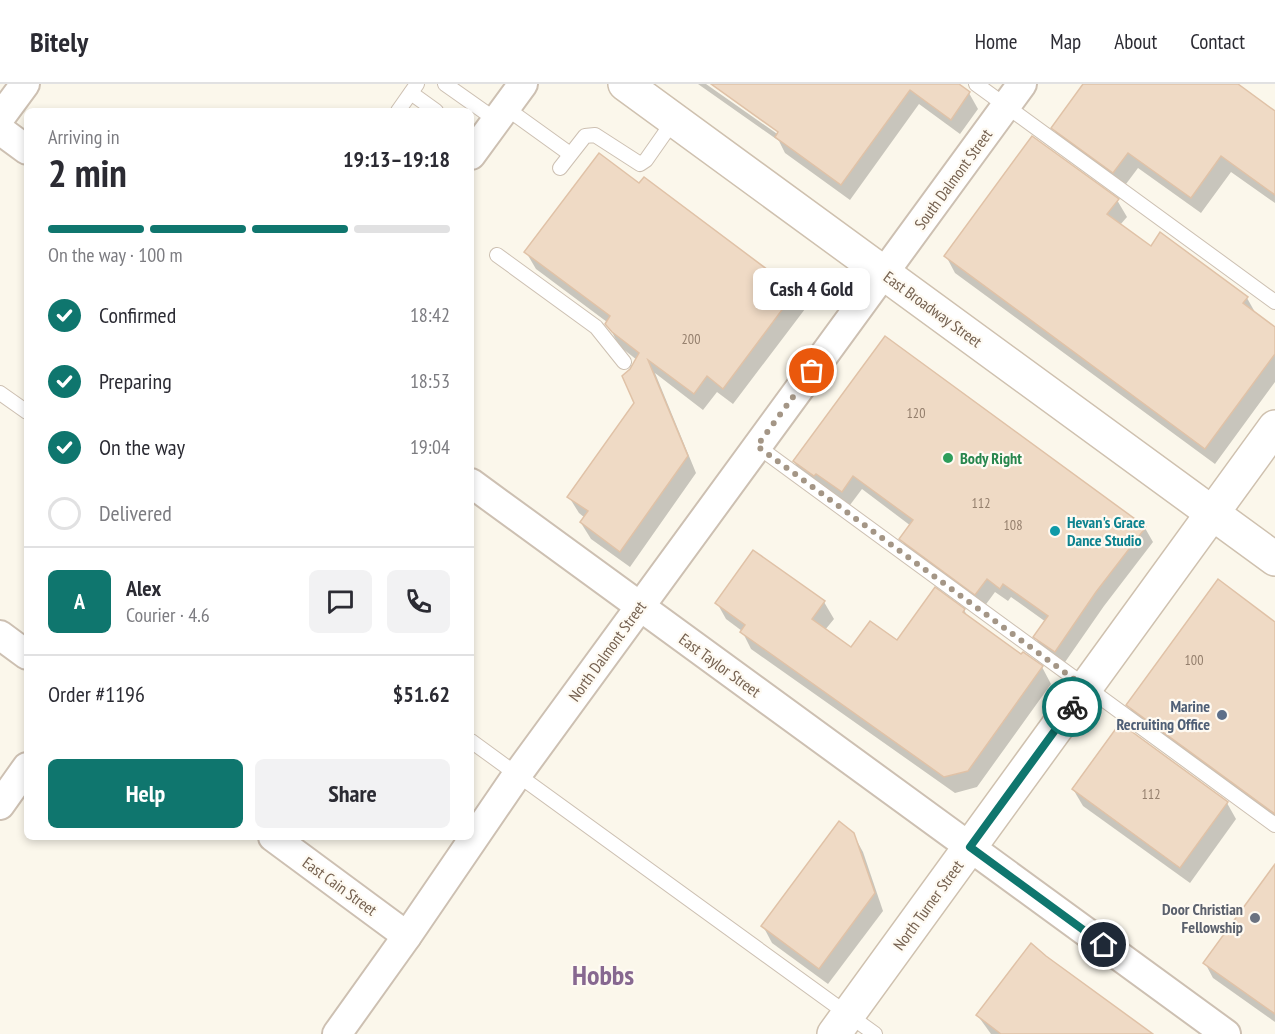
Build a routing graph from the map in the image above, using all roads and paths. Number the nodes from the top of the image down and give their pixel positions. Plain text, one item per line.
1 (25, 84) edge
2 (446, 84) edge
3 (523, 84) edge
4 (625, 84) edge
5 (976, 84) edge
6 (414, 88) edge
7 (1014, 95) edge
8 (400, 108) edge
9 (433, 108) edge
10 (501, 114) junction
11 (0, 118) edge
12 (674, 120) junction
13 (0, 130) edge
14 (474, 145) edge
15 (24, 148) edge
16 (570, 154) junction
17 (560, 168) dead end
18 (497, 255) dead end
19 (884, 273) junction
20 (1275, 302) edge
21 (624, 362) dead end
22 (0, 393) edge
23 (24, 410) edge
24 (1275, 427) edge
25 (757, 446) junction
26 (474, 485) edge
27 (1212, 513) junction
28 (1275, 559) edge
29 (640, 606) junction
30 (0, 635) edge
31 (24, 653) edge
32 (1086, 688) junction
33 (474, 743) edge
34 (24, 771) edge
35 (517, 775) junction
36 (0, 805) edge
37 (1275, 825) edge
38 (474, 838) edge
39 (277, 840) edge
40 (473, 840) edge
41 (970, 847) junction
42 (407, 936) junction
43 (841, 1024) edge
44 (337, 1034) edge
45 (875, 1034) edge
46 (1226, 1034) edge

1 - 11 street
2 - 10 lane
3 - 10 street
4 - 12 main road, East Broadway Street
5 - 7 lane
6 - 8 lane
6 - 9 lane
7 - 19 street, South Dalmont Street
7 - 20 lane
10 - 14 street
10 - 16 lane
12 - 16 lane
12 - 19 main road, East Broadway Street
13 - 15 street
16 - 17 lane
18 - 21 lane
19 - 25 street, North Dalmont Street
19 - 27 main road, East Broadway Street
22 - 23 lane
24 - 27 main road, North Turner Street
25 - 29 street, North Dalmont Street
25 - 32 lane
26 - 29 street, East Taylor Street
27 - 28 main road, East Broadway Street
27 - 32 main road, North Turner Street
29 - 35 street, North Dalmont Street
29 - 41 street, East Taylor Street
30 - 31 street
32 - 37 lane
32 - 41 main road, North Turner Street
33 - 35 lane
34 - 36 street
35 - 38 street, North Dalmont Street
35 - 43 lane
39 - 42 street, East Cain Street
40 - 42 street, North Dalmont Street
41 - 43 main road, North Turner Street
41 - 46 street, East Taylor Street
42 - 44 street, North Dalmont Street
43 - 45 lane

